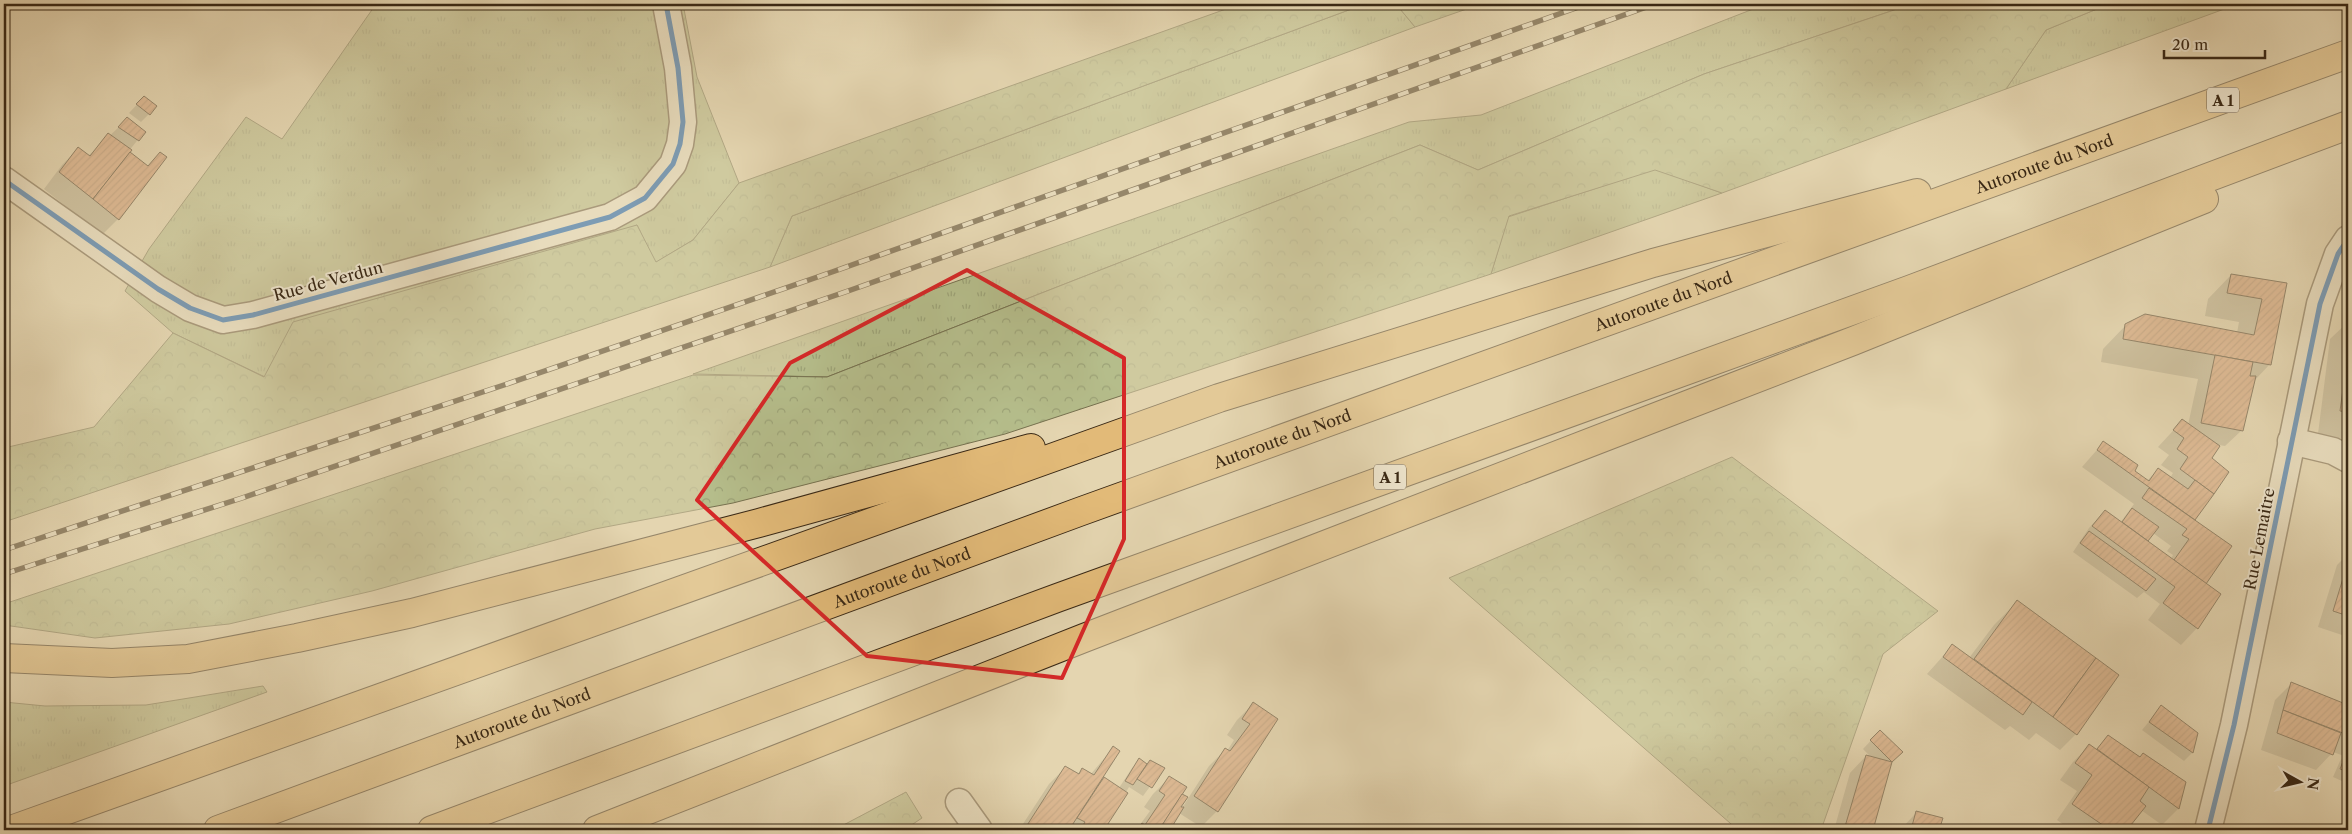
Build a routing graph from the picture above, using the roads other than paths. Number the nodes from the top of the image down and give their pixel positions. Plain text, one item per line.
1 (666, 4) edge
2 (2348, 54) edge
3 (2348, 125) edge
4 (2348, 140) edge
5 (2098, 145) junction
6 (4, 180) edge
7 (2343, 247) edge
8 (1219, 398) junction
9 (2291, 440) junction
10 (2348, 459) edge
11 (4, 658) edge
12 (959, 802) dead end
13 (11, 830) edge
14 (218, 830) edge
15 (432, 830) edge
16 (597, 830) edge
17 (979, 830) edge
18 (2208, 830) edge

1 - 6 street, Rue de Verdun
2 - 5 highway, Autoroute du Nord / A 1
3 - 15 highway, A 1
4 - 16 highway
5 - 8 highway
5 - 14 highway, Autoroute du Nord / A 1
7 - 9 street, Rue Lemaitre
8 - 11 highway
8 - 13 highway
9 - 10 street
9 - 18 street, Rue Lemaitre
12 - 17 street

